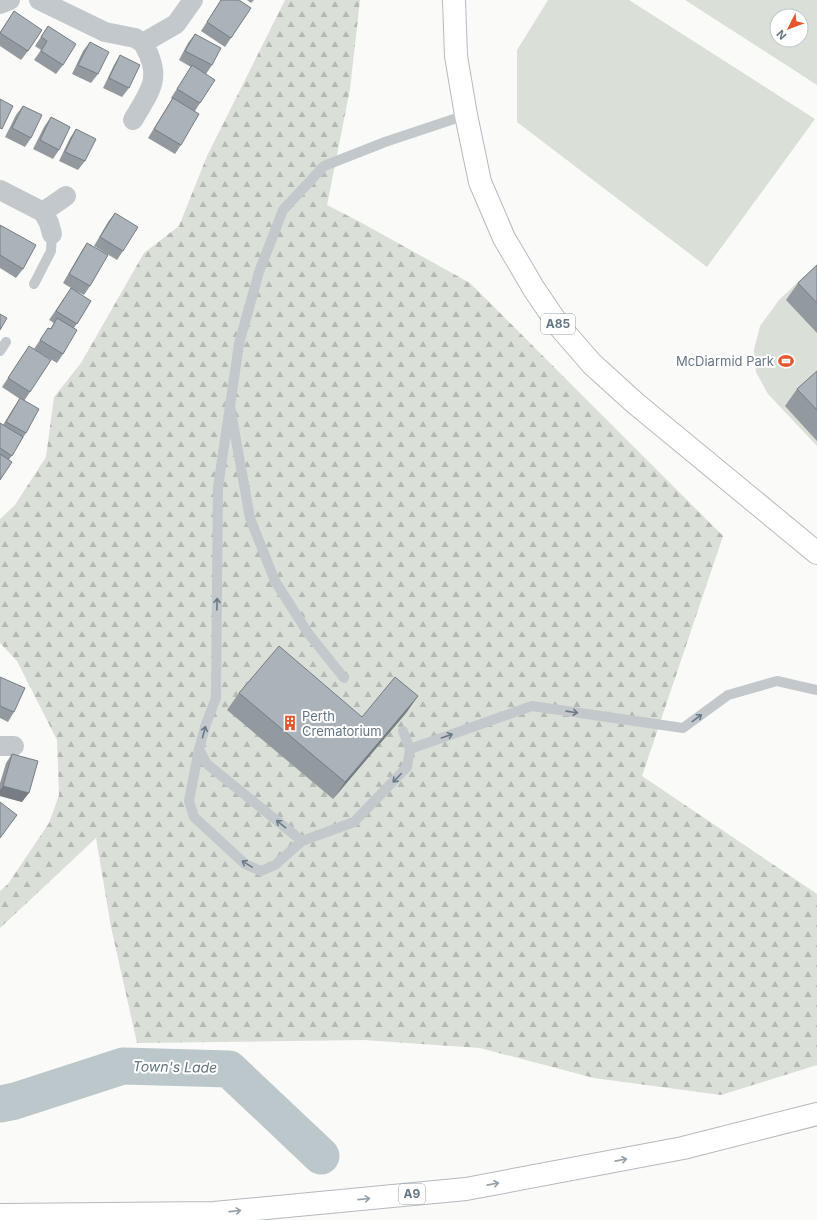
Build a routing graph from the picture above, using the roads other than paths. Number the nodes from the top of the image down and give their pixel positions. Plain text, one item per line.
1 (10, 0) edge
2 (39, 0) edge
3 (193, 0) edge
4 (454, 0) edge
5 (0, 4) edge
6 (143, 43) junction
7 (466, 115) junction
8 (132, 120) dead end
9 (0, 190) edge
10 (66, 196) dead end
11 (43, 212) junction
12 (52, 234) joint
13 (34, 284) dead end
14 (6, 342) dead end
15 (0, 351) edge
16 (230, 406) junction
17 (817, 553) edge
18 (344, 678) dead end
19 (817, 690) edge
20 (403, 731) edge
21 (410, 748) junction
22 (199, 749) junction
23 (302, 841) junction
24 (817, 1114) edge
25 (0, 1215) edge

1 - 5 street
2 - 6 street
3 - 6 street
4 - 7 main road, A85
6 - 8 street
7 - 16 lane
7 - 17 main road, A85
9 - 11 street
10 - 11 street
11 - 12 street
12 - 13 lane
14 - 15 lane
16 - 18 lane
22 -> 16 lane
21 -> 19 lane
20 - 21 lane
21 -> 23 lane
23 -> 22 lane
23 -> 22 lane
25 -> 24 main road, A9

